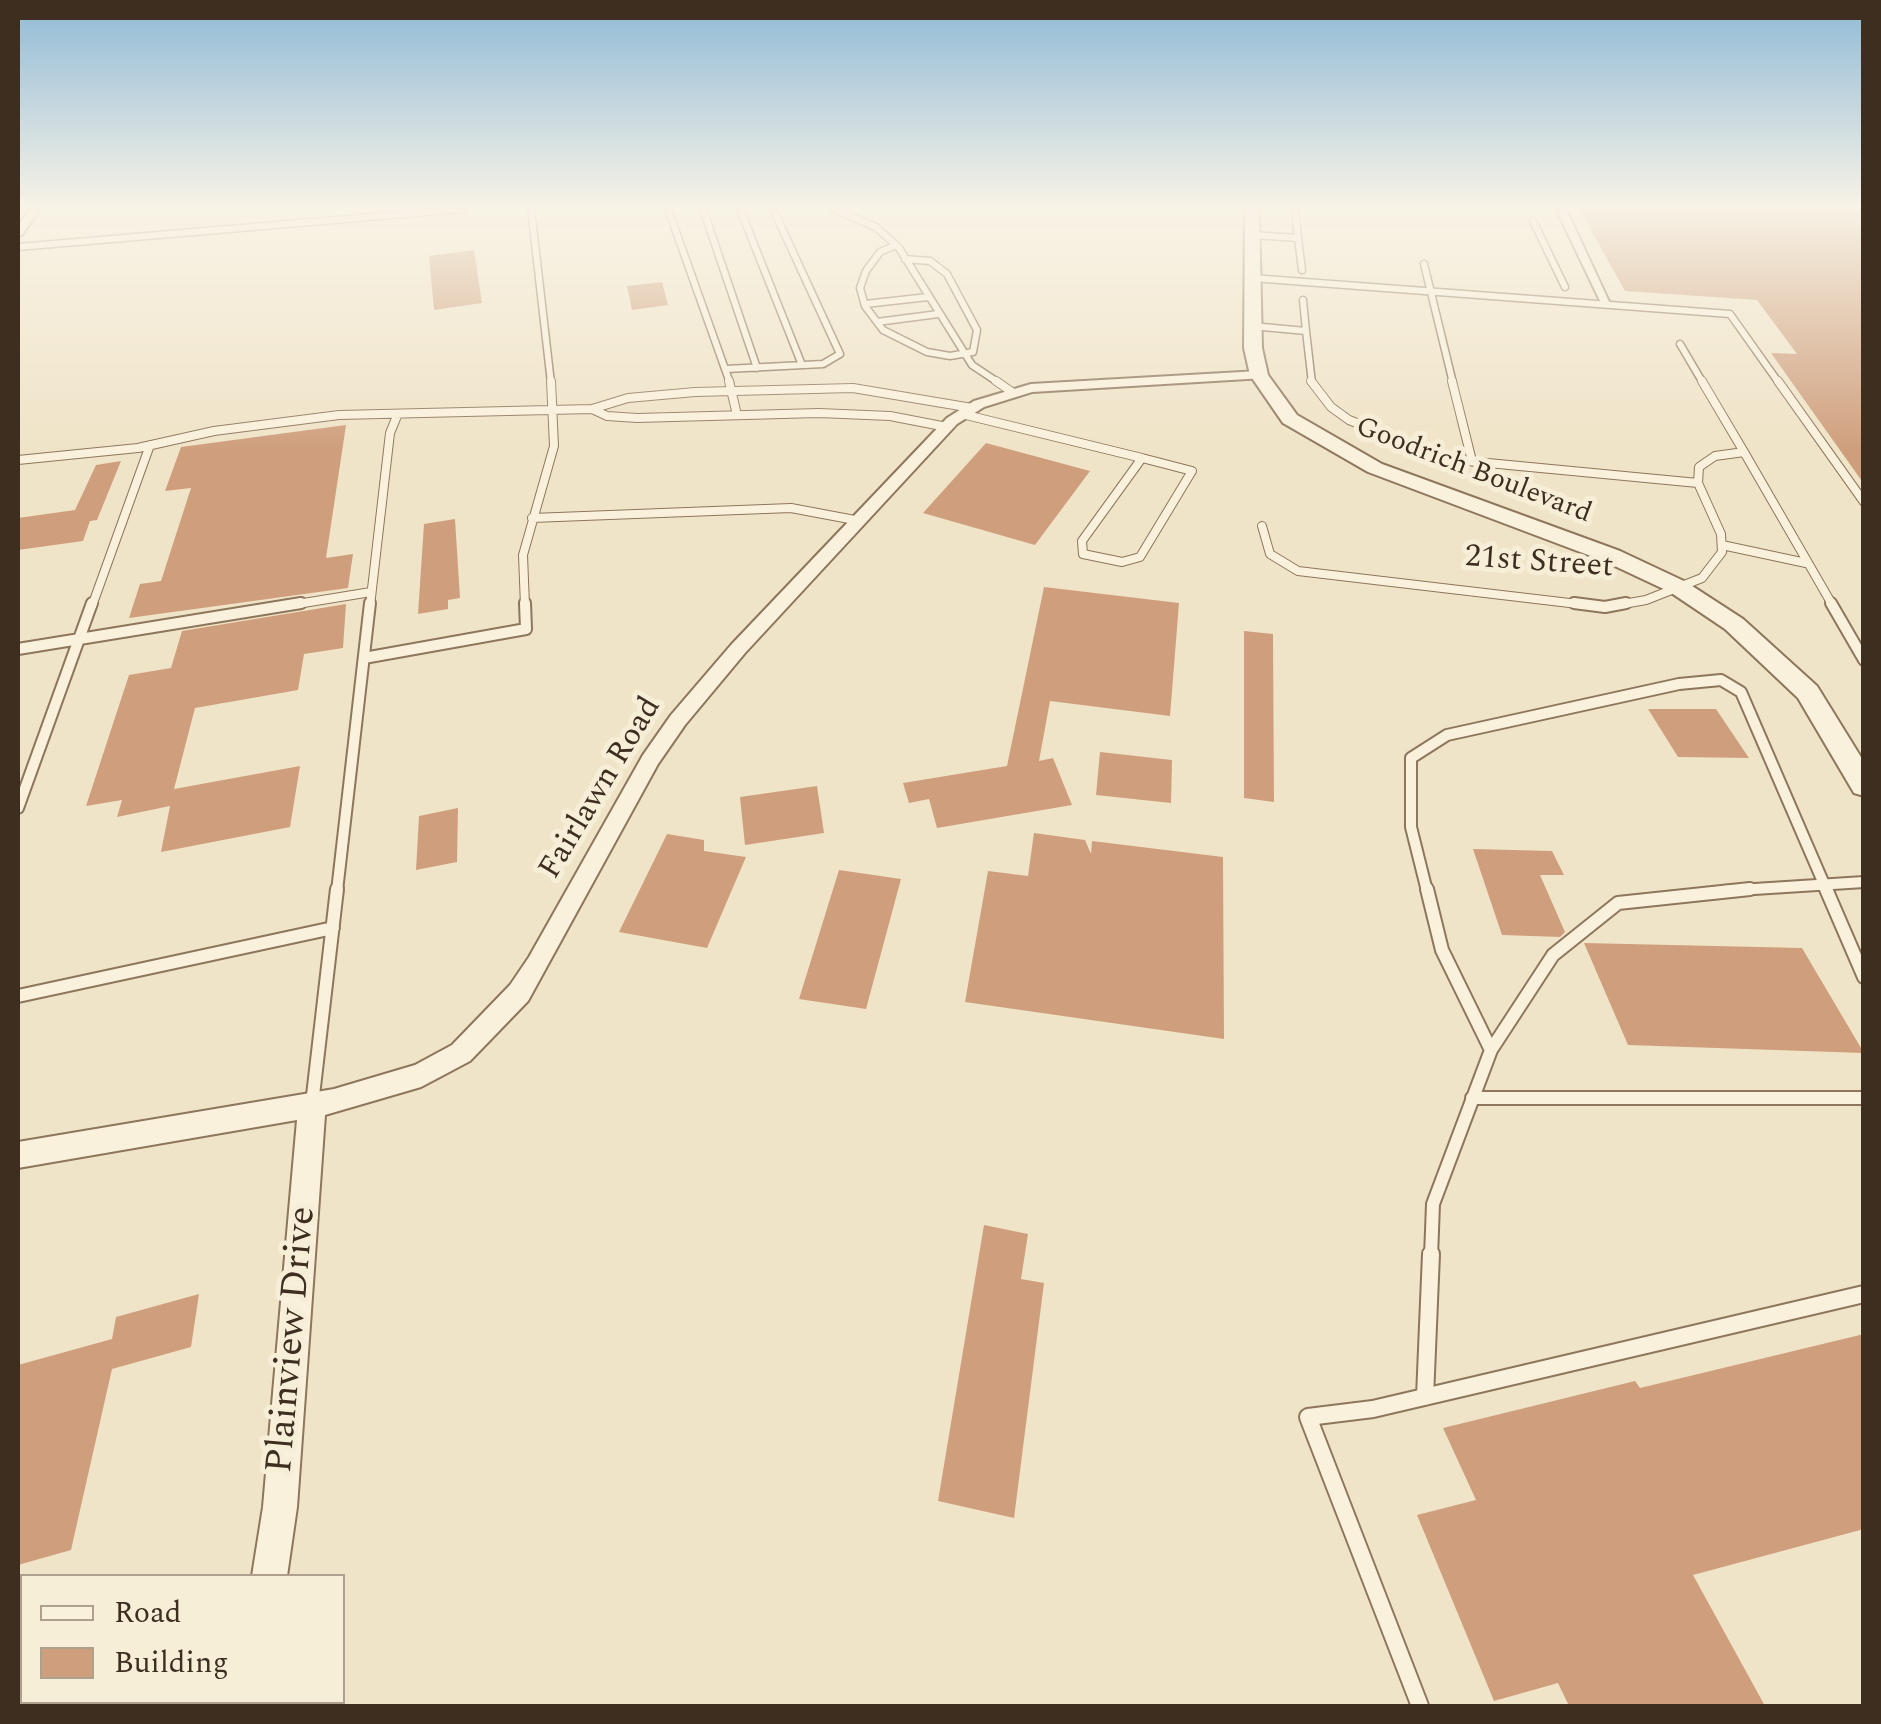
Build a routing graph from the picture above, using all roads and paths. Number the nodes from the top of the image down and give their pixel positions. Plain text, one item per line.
1 (540, 289) edge
2 (697, 289) edge
3 (731, 289) edge
4 (772, 289) edge
5 (810, 289) edge
6 (860, 289) edge
7 (923, 289) edge
8 (955, 289) edge
9 (1252, 289) edge
10 (1422, 289) edge
11 (1600, 289) edge
12 (1430, 290) junction
13 (928, 297) junction
14 (1303, 300) dead end
15 (1607, 303) junction
16 (865, 304) junction
17 (938, 314) junction
18 (877, 322) junction
19 (1252, 326) junction
20 (1306, 330) junction
21 (1680, 344) dead end
22 (964, 355) junction
23 (802, 365) junction
24 (757, 368) junction
25 (726, 369) junction
26 (1259, 375) junction
27 (733, 391) junction
28 (1012, 392) junction
29 (592, 409) junction
30 (554, 410) junction
31 (737, 414) junction
32 (397, 416) junction
33 (960, 416) junction
34 (150, 445) junction
35 (1744, 452) junction
36 (1142, 458) junction
37 (18, 460) edge
38 (1472, 461) junction
39 (1698, 483) junction
40 (1864, 502) edge
41 (532, 518) junction
42 (860, 521) junction
43 (1262, 526) dead end
44 (1722, 545) junction
45 (1806, 564) junction
46 (1678, 587) junction
47 (372, 592) junction
48 (79, 639) junction
49 (18, 649) edge
50 (364, 658) junction
51 (1864, 660) edge
52 (1864, 786) edge
53 (18, 808) edge
54 (1864, 882) edge
55 (1824, 883) junction
56 (333, 928) junction
57 (1864, 977) edge
58 (18, 996) edge
59 (1490, 1050) junction
60 (1472, 1098) junction
61 (1864, 1098) edge
62 (312, 1104) junction
63 (18, 1154) edge
64 (1864, 1294) edge
65 (1425, 1397) junction
66 (269, 1574) edge
67 (1420, 1706) edge

1 - 30 lane
2 - 25 lane
3 - 24 lane
4 - 23 lane
5 - 23 lane
6 - 16 lane
7 - 13 lane
8 - 22 lane
9 - 19 street, Goodrich Boulevard
10 - 12 lane
11 - 15 street
12 - 15 lane
12 - 38 lane
13 - 16 lane
13 - 17 lane
14 - 20 lane
15 - 40 lane
16 - 18 lane
17 - 18 lane
17 - 22 lane
18 - 22 lane
19 - 20 lane
19 - 26 street, Goodrich Boulevard
20 - 38 lane
21 - 35 lane
22 - 28 lane
23 - 24 lane
24 - 25 lane
25 - 27 lane
26 - 28 street, Fairlawn Road
26 - 46 street, Goodrich Boulevard
27 - 29 lane
27 - 31 lane
27 - 33 lane
28 - 33 street, Fairlawn Road
29 - 30 lane
29 - 31 lane
30 - 32 lane
30 - 41 lane
31 - 33 lane
32 - 34 lane
32 - 47 lane
33 - 36 lane
33 - 42 street, Fairlawn Road
34 - 37 lane
34 - 48 lane
35 - 39 lane
35 - 45 lane
36 - 36 lane
38 - 39 lane
39 - 44 lane
41 - 42 lane
41 - 50 lane
42 - 62 street, Fairlawn Road
43 - 46 lane, 21st Street
44 - 45 lane
44 - 46 lane, 21st Street
45 - 51 lane
46 - 52 street
47 - 48 lane
47 - 50 lane
48 - 49 lane
48 - 53 lane
50 - 56 lane
54 - 55 lane
55 - 57 lane
55 - 59 lane
55 - 59 lane
56 - 58 lane
56 - 62 lane
59 - 60 lane
60 - 61 lane
60 - 65 lane
62 - 63 street, Fairlawn Road
62 - 66 street, Plainview Drive
64 - 65 lane
65 - 67 lane

